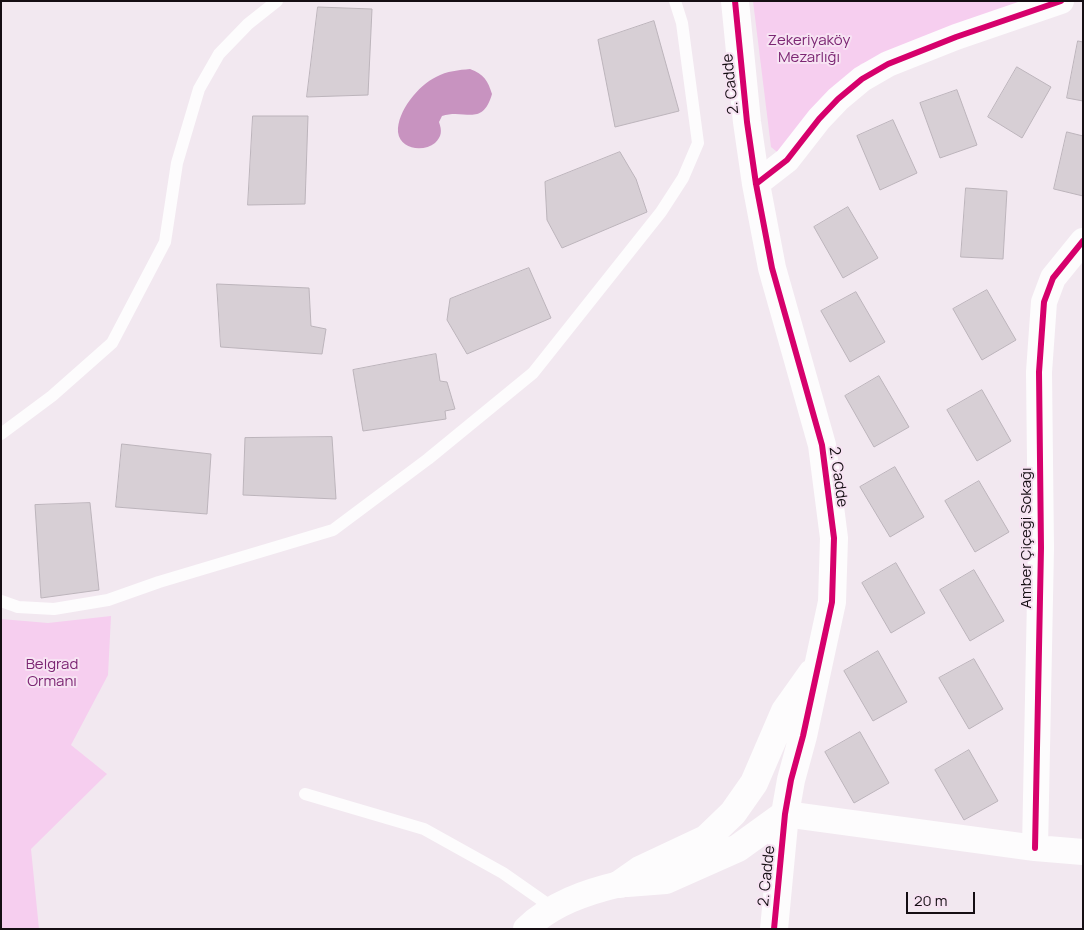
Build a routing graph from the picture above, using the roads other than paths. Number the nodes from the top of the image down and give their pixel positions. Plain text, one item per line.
1 (277, 1) edge
2 (675, 1) edge
3 (735, 1) edge
4 (1061, 1) edge
5 (756, 184) junction
6 (1083, 241) edge
7 (1, 434) edge
8 (1, 601) edge
9 (818, 664) junction
10 (305, 794) dead end
11 (734, 813) junction
12 (785, 814) junction
13 (738, 848) junction
14 (1035, 848) junction
15 (1083, 852) edge
16 (620, 884) junction
17 (779, 884) junction
18 (553, 908) junction
19 (526, 929) edge
20 (774, 929) edge

1 - 7 lane
2 - 8 lane
3 - 5 street, 2. Cadde
4 - 5 street
5 - 9 street, 2. Cadde
6 - 14 street, Amber Çiçeği Sokağı
9 - 11 street
9 - 12 street, 2. Cadde
10 - 18 lane
11 - 12 street
11 - 16 street
12 - 13 street
12 - 14 street
12 - 17 street, 2. Cadde
13 - 16 street
13 - 17 street
14 - 15 street
16 - 18 street
17 - 20 street, 2. Cadde
18 - 19 street

